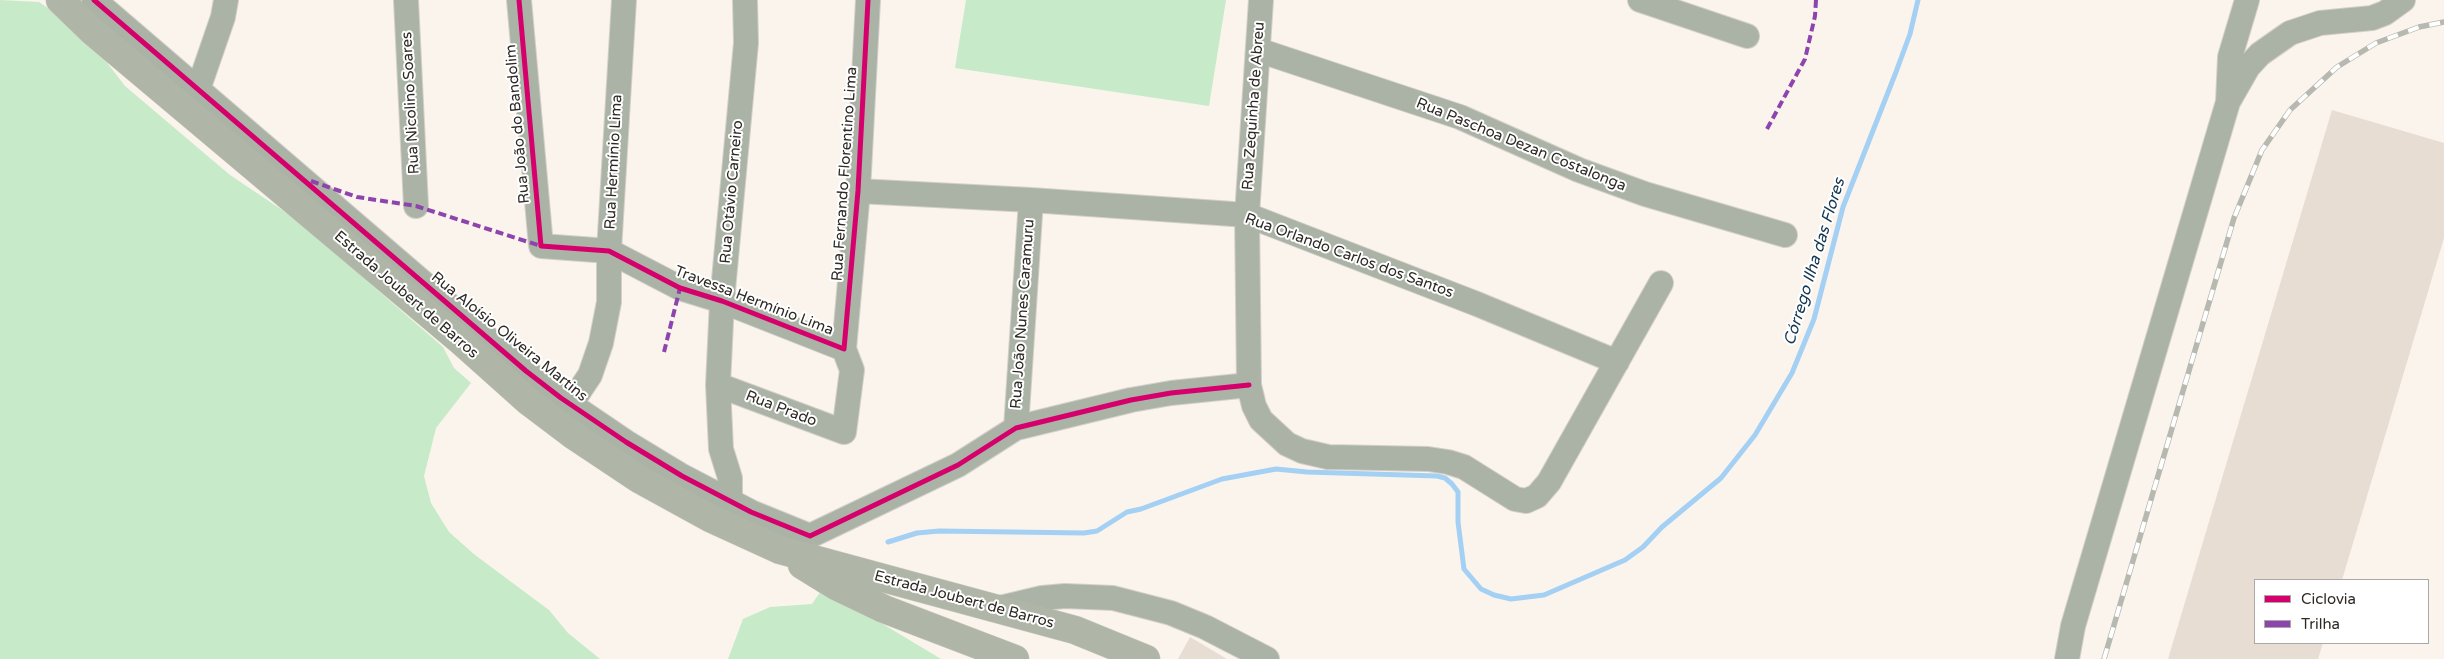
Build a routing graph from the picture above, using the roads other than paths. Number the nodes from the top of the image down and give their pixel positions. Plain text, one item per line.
1 (60, 0) edge
2 (94, 0) edge
3 (226, 0) edge
4 (406, 0) edge
5 (519, 0) edge
6 (624, 0) edge
7 (745, 0) edge
8 (868, 0) edge
9 (1261, 0) edge
10 (1640, 0) edge
11 (2247, 0) edge
12 (2403, 0) edge
13 (1747, 36) dead end
14 (1258, 50) junction
15 (194, 101) junction
16 (2228, 102) junction
17 (858, 191) junction
18 (1031, 200) junction
19 (416, 206) dead end
20 (1247, 215) junction
21 (1785, 235) dead end
22 (541, 246) joint
23 (609, 251) junction
24 (1661, 282) dead end
25 (722, 301) junction
26 (844, 349) junction
27 (1617, 362) junction
28 (718, 385) junction
29 (1249, 385) junction
30 (570, 405) junction
31 (1016, 428) junction
32 (730, 501) junction
33 (780, 550) junction
34 (996, 609) junction
35 (1015, 659) edge
36 (1146, 659) edge
37 (1267, 659) edge
38 (2067, 659) edge

1 - 15 main road, Estrada Joubert de Barros
2 - 15 street, Rua Aloísio Oliveira Martins
3 - 15 street
4 - 19 street, Rua Nicolino Soares
5 - 22 street, Rua João do Bandolim
6 - 23 street, Rua Hermínio Lima
7 - 25 street, Rua Otávio Carneiro
8 - 17 street, Rua Fernando Florentino Lima
9 - 14 street, Rua Zequinha de Abreu
10 - 13 street
11 - 16 street
12 - 16 street
14 - 20 street, Rua Zequinha de Abreu
14 - 21 street, Rua Paschoa Dezan Costalonga
15 - 30 street, Rua Aloísio Oliveira Martins
15 - 33 main road, Estrada Joubert de Barros
16 - 38 street
17 - 18 street, Rua Orlando Carlos dos Santos
17 - 26 street, Rua Fernando Florentino Lima
18 - 20 street, Rua Orlando Carlos dos Santos
18 - 31 street, Rua João Nunes Caramuru
20 - 27 street, Rua Orlando Carlos dos Santos
20 - 29 street, Rua Zequinha de Abreu
22 - 23 street, Travessa Hermínio Lima
23 - 25 street, Travessa Hermínio Lima
23 - 30 street, Rua Hermínio Lima
24 - 27 street
25 - 26 street, Travessa Hermínio Lima
25 - 28 street, Rua Otávio Carneiro
26 - 28 street, Rua Prado
27 - 29 street, Rua Zequinha de Abreu
28 - 32 street, Rua Otávio Carneiro
29 - 31 street, Rua Aloísio Oliveira Martins
30 - 32 street, Rua Aloísio Oliveira Martins
31 - 32 street, Rua Aloísio Oliveira Martins
33 - 34 main road, Estrada Joubert de Barros
33 - 35 main road, Estrada Joubert de Barros
34 - 36 main road, Estrada Joubert de Barros
34 - 37 street

